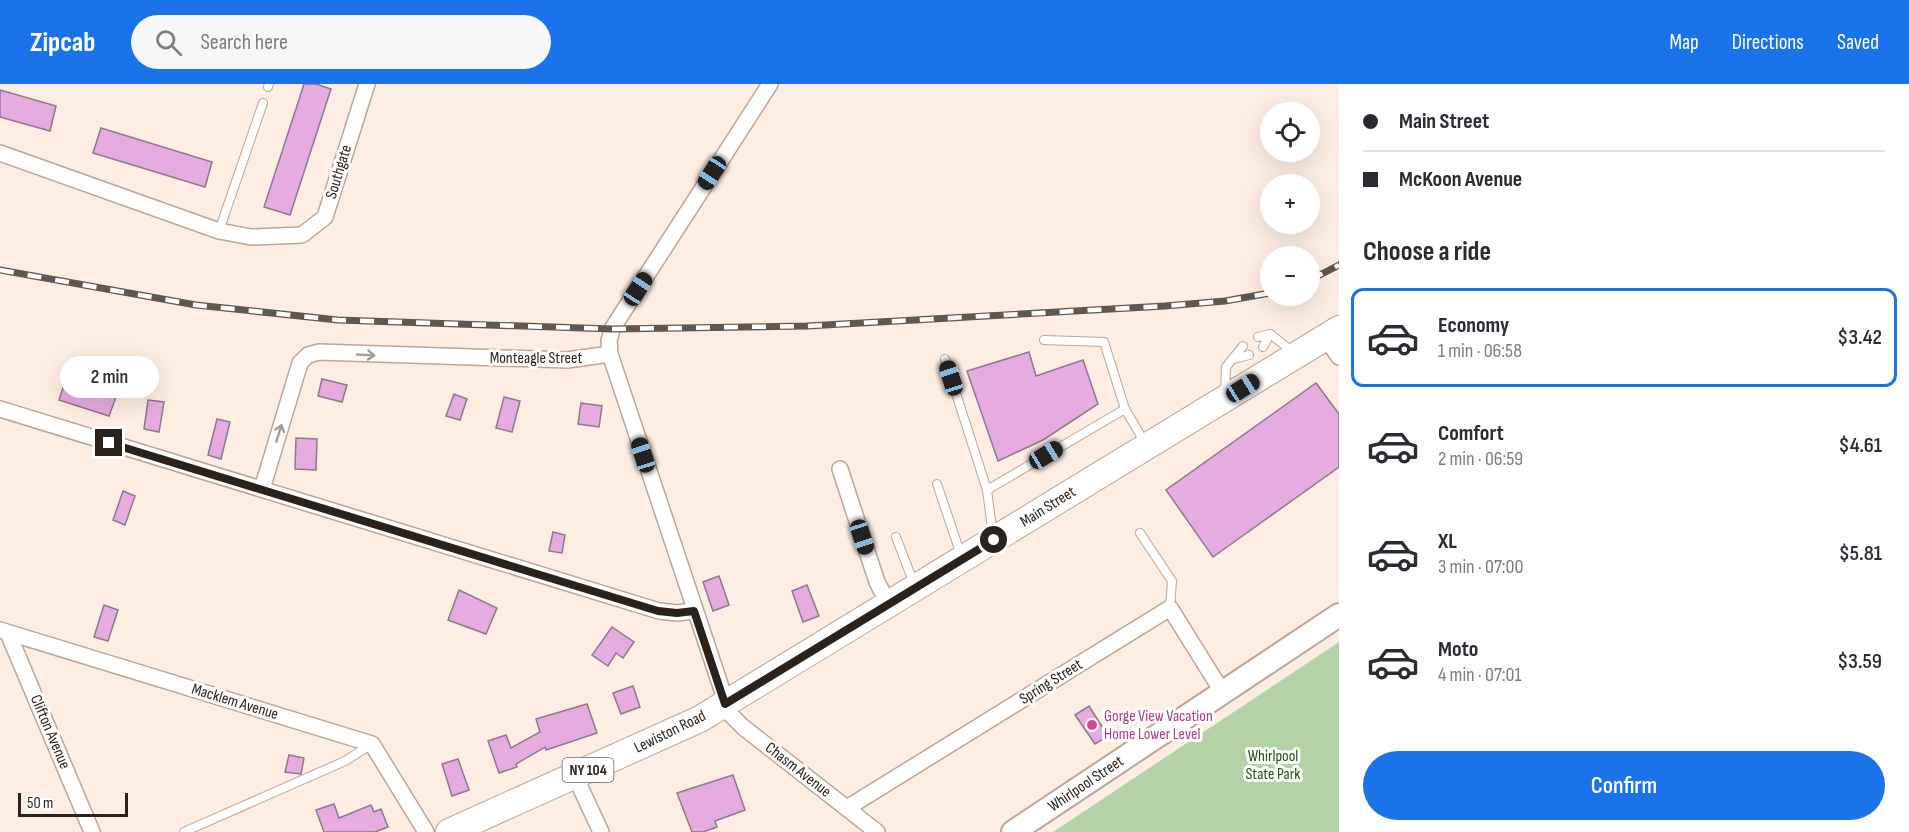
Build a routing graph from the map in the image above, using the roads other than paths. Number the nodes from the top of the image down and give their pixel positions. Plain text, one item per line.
1 (367, 84) edge
2 (770, 84) edge
3 (263, 103) dead end
4 (0, 153) edge
5 (219, 231) junction
6 (1270, 334) junction
7 (1258, 338) dead end
8 (1044, 340) dead end
9 (1334, 341) edge
10 (1243, 346) dead end
11 (1263, 347) dead end
12 (610, 354) junction
13 (1249, 355) dead end
14 (1296, 355) junction
15 (945, 359) dead end
16 (1232, 359) junction
17 (1225, 399) junction
18 (0, 409) edge
19 (1125, 409) junction
20 (1148, 446) junction
21 (840, 469) dead end
22 (937, 484) dead end
23 (261, 489) junction
24 (987, 490) junction
25 (1140, 533) dead end
26 (896, 537) dead end
27 (994, 540) junction
28 (963, 559) junction
29 (915, 588) junction
30 (889, 605) junction
31 (1170, 608) junction
32 (694, 611) junction
33 (1339, 615) edge
34 (4, 631) edge
35 (1223, 693) junction
36 (725, 704) junction
37 (372, 744) junction
38 (575, 776) junction
39 (847, 808) junction
40 (92, 832) edge
41 (184, 832) edge
42 (426, 832) edge
43 (449, 832) edge
44 (601, 832) edge
45 (877, 832) edge
46 (1013, 832) edge

1 - 5 street, Southgate
2 - 12 street
3 - 5 lane
4 - 5 street, Southgate
6 - 7 lane
6 - 11 lane
6 - 14 lane
8 - 19 lane
9 - 14 main road, Main Street / NY 104
10 - 16 lane
23 -> 12 street, Monteagle Street
12 - 32 street
13 - 16 lane
14 - 17 main road, Main Street / NY 104
15 - 24 lane
16 - 17 lane
17 - 20 main road, Main Street / NY 104
18 - 23 street
19 - 20 lane
19 - 24 lane
20 - 27 main road, Main Street / NY 104
21 - 30 street
22 - 28 lane
23 - 32 street
24 - 27 lane
25 - 31 lane
26 - 29 lane
27 - 28 main road, Main Street / NY 104
28 - 29 main road, Main Street / NY 104
29 - 30 main road, Main Street / NY 104
30 - 36 main road, Main Street / NY 104
31 - 35 street
31 - 39 street, Spring Street
32 - 36 street
33 - 35 street, Whirlpool Street
34 - 37 street, Macklem Avenue
34 - 40 street, Clifton Avenue
35 - 46 street, Whirlpool Street
36 - 38 main road, Lewiston Road / NY 104
36 - 39 street, Chasm Avenue
37 - 41 lane
37 - 42 street
38 - 43 main road, Lewiston Road / NY 104
38 - 44 street
39 - 45 street, Chasm Avenue

